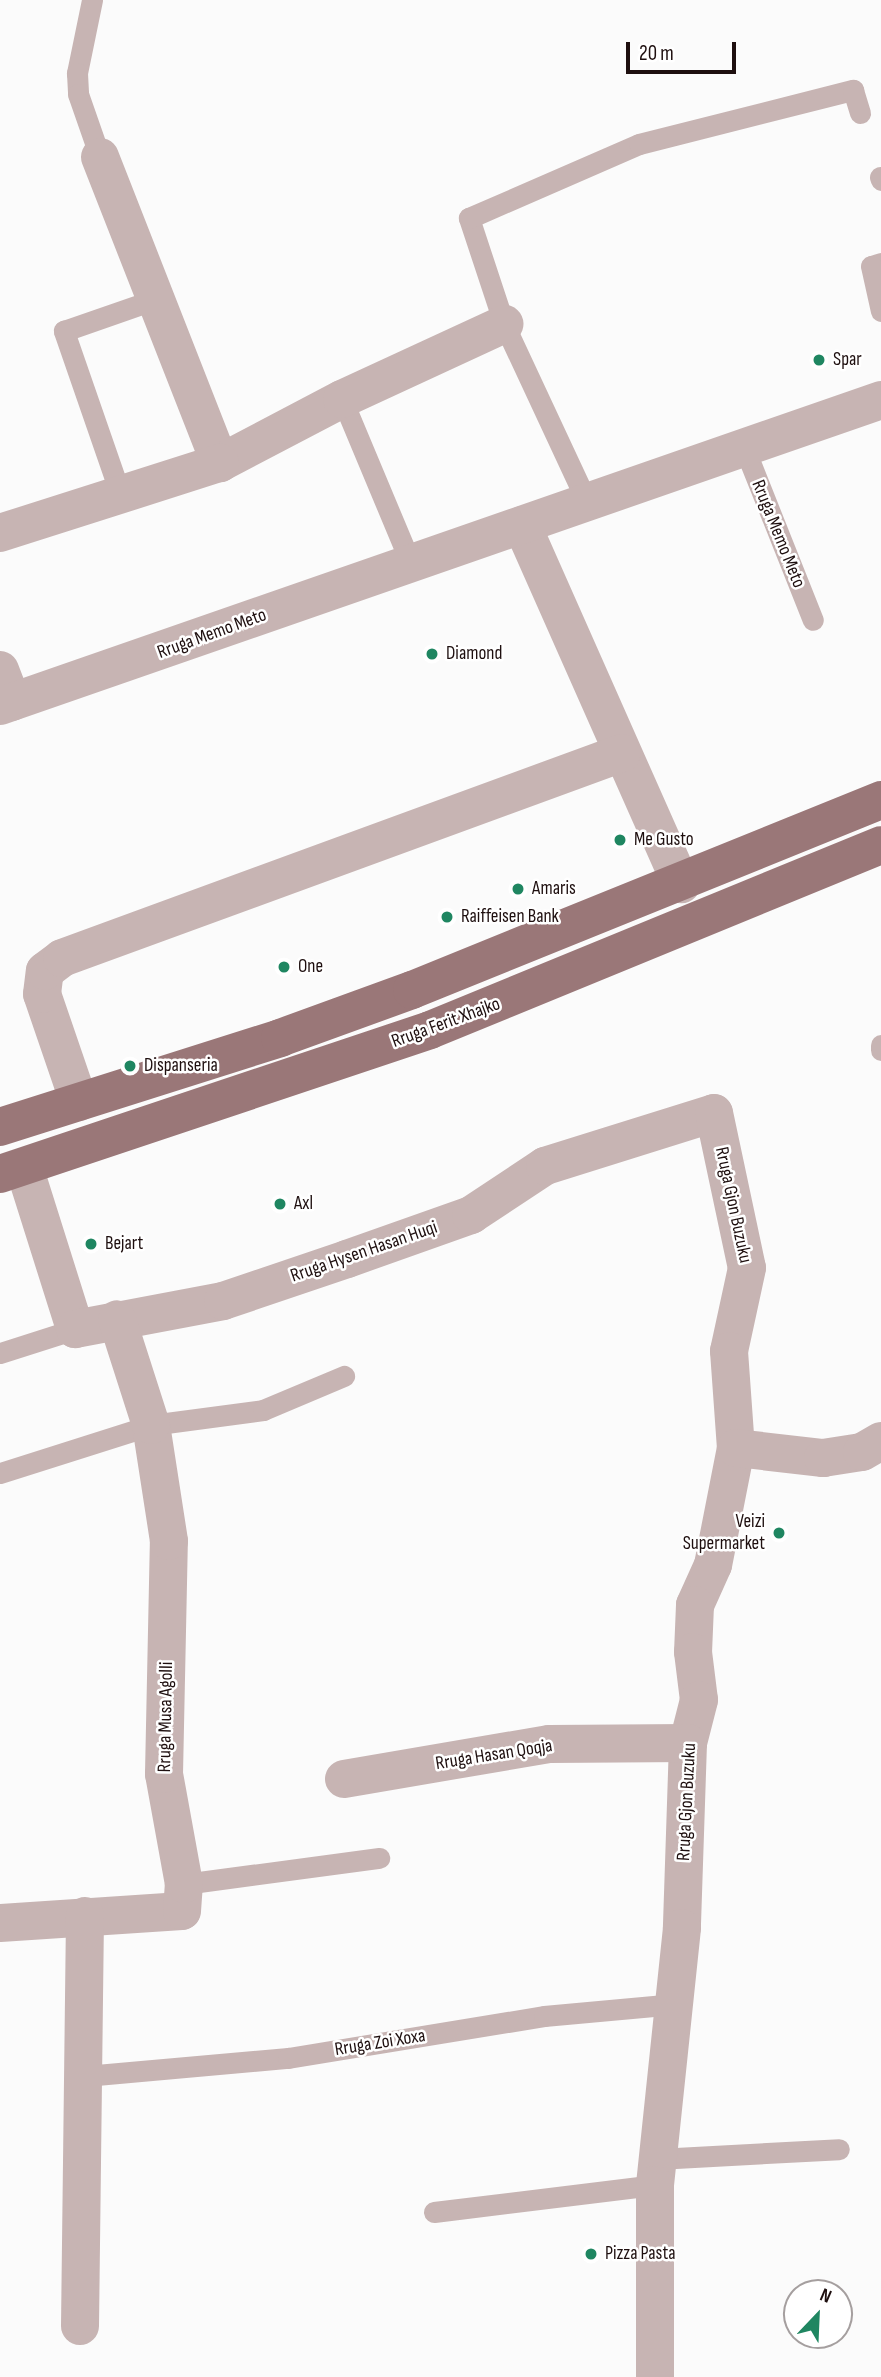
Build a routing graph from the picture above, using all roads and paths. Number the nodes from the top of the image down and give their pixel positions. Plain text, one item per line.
1 (92, 0) edge
2 (860, 113) dead end
3 (100, 157) joint
4 (881, 263) edge
5 (156, 299) junction
6 (881, 311) edge
7 (504, 324) junction
8 (342, 399) junction
9 (881, 400) edge
10 (744, 447) junction
11 (220, 463) junction
12 (121, 496) junction
13 (587, 502) junction
14 (522, 525) junction
15 (0, 533) edge
16 (411, 564) junction
17 (813, 620) dead end
18 (4, 693) edge
19 (622, 753) junction
20 (881, 800) edge
21 (881, 845) edge
22 (681, 884) junction
23 (79, 1102) junction
24 (714, 1113) joint
25 (0, 1127) edge
26 (12, 1170) edge
27 (117, 1319) junction
28 (75, 1329) junction
29 (0, 1353) edge
30 (344, 1376) dead end
31 (151, 1424) junction
32 (881, 1441) edge
33 (736, 1448) junction
34 (0, 1473) edge
35 (688, 1743) junction
36 (344, 1779) dead end
37 (379, 1858) dead end
38 (184, 1885) junction
39 (85, 1916) junction
40 (0, 1923) edge
41 (674, 2004) junction
42 (85, 2076) junction
43 (839, 2149) dead end
44 (656, 2172) junction
45 (434, 2212) dead end
46 (80, 2326) dead end
47 (655, 2377) edge

1 - 3 lane
2 - 7 lane
3 - 5 street
4 - 6 lane
5 - 11 street
5 - 12 lane
7 - 8 street
7 - 13 lane
8 - 11 street
8 - 16 lane
9 - 10 street, Rruga Memo Meto
10 - 13 street, Rruga Memo Meto
10 - 17 lane, Rruga Memo Meto
11 - 12 street
12 - 15 street
13 - 14 street, Rruga Memo Meto
14 - 16 street, Rruga Memo Meto
14 - 19 street
16 - 18 street, Rruga Memo Meto
19 - 22 street
19 - 23 street
20 - 22 main road
21 - 26 main road, Rruga Ferit Xhajko
22 - 23 main road
23 - 25 main road
24 - 27 street, Rruga Hysen Hasan Huqi
24 - 33 street, Rruga Gjon Buzuku
26 - 28 street
27 - 28 street, Rruga Hysen Hasan Huqi
27 - 31 street, Rruga Musa Agolli
28 - 29 lane, Rruga Hysen Hasan Huqi
30 - 31 lane
31 - 34 lane
31 - 38 street, Rruga Musa Agolli
32 - 33 street
33 - 35 street, Rruga Gjon Buzuku
35 - 36 street, Rruga Hasan Qoqja
35 - 41 street, Rruga Gjon Buzuku
37 - 38 lane
38 - 39 street
39 - 40 street
39 - 42 street
41 - 42 lane, Rruga Zoi Xoxa
41 - 44 street, Rruga Gjon Buzuku
42 - 46 street
43 - 44 lane
44 - 45 lane
44 - 47 street, Rruga Gjon Buzuku

